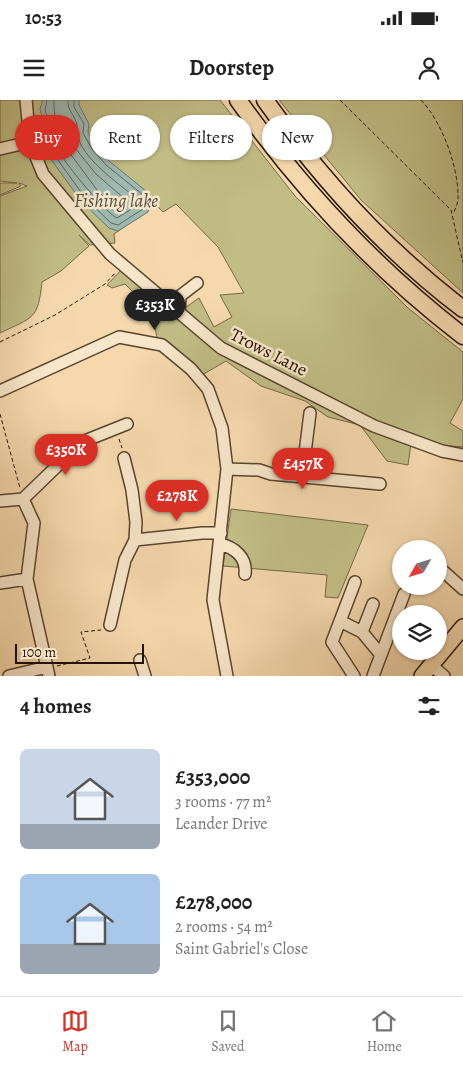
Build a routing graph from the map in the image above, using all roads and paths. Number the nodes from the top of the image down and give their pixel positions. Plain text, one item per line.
1 (238, 100) edge
2 (265, 100) edge
3 (340, 100) edge
4 (421, 100) edge
5 (23, 102) edge
6 (25, 115) edge
7 (15, 146) edge
8 (0, 149) edge
9 (37, 160) edge
10 (452, 216) junction
11 (463, 263) edge
12 (123, 265) junction
13 (197, 283) dead end
14 (463, 309) edge
15 (179, 313) junction
16 (463, 336) edge
17 (0, 342) edge
18 (0, 391) edge
19 (310, 413) dead end
20 (0, 414) edge
21 (128, 424) dead end
22 (116, 428) junction
23 (463, 455) edge
24 (124, 458) joint
25 (228, 469) junction
26 (302, 477) junction
27 (380, 484) dead end
28 (23, 499) junction
29 (0, 501) edge
30 (220, 538) junction
31 (135, 540) junction
32 (245, 574) dead end
33 (448, 576) edge
34 (27, 579) junction
35 (355, 582) dead end
36 (0, 583) edge
37 (463, 589) edge
38 (404, 595) edge
39 (373, 604) dead end
40 (340, 621) junction
41 (110, 625) joint
42 (463, 627) edge
43 (362, 632) junction
44 (381, 654) junction
45 (140, 660) dead end
46 (427, 670) edge
47 (48, 671) edge
48 (9, 676) edge
49 (145, 676) edge
50 (227, 676) edge
51 (354, 676) edge
52 (373, 676) edge
53 (444, 676) edge

1 - 16 highway
2 - 14 highway
3 - 10 path
4 - 10 path
5 - 6 street, Trows Lane
7 - 8 street
9 - 12 street, Trows Lane
10 - 11 path
12 - 15 street, Trows Lane
12 - 17 path
13 - 15 street
15 - 23 street, Trows Lane
18 - 25 street
19 - 26 street
20 - 28 path
21 - 22 street
22 - 24 path
22 - 28 street
24 - 31 street
25 - 26 street
25 - 30 street
26 - 27 street
28 - 29 street
28 - 34 street
30 - 31 street
30 - 32 street
30 - 50 street
31 - 41 street
33 - 37 street
34 - 36 street
34 - 47 street
35 - 40 street
38 - 44 street
39 - 43 street
40 - 43 street
40 - 51 street
41 - 47 path
42 - 46 main road
43 - 44 street
44 - 52 street
45 - 49 street
46 - 53 street
47 - 48 street

